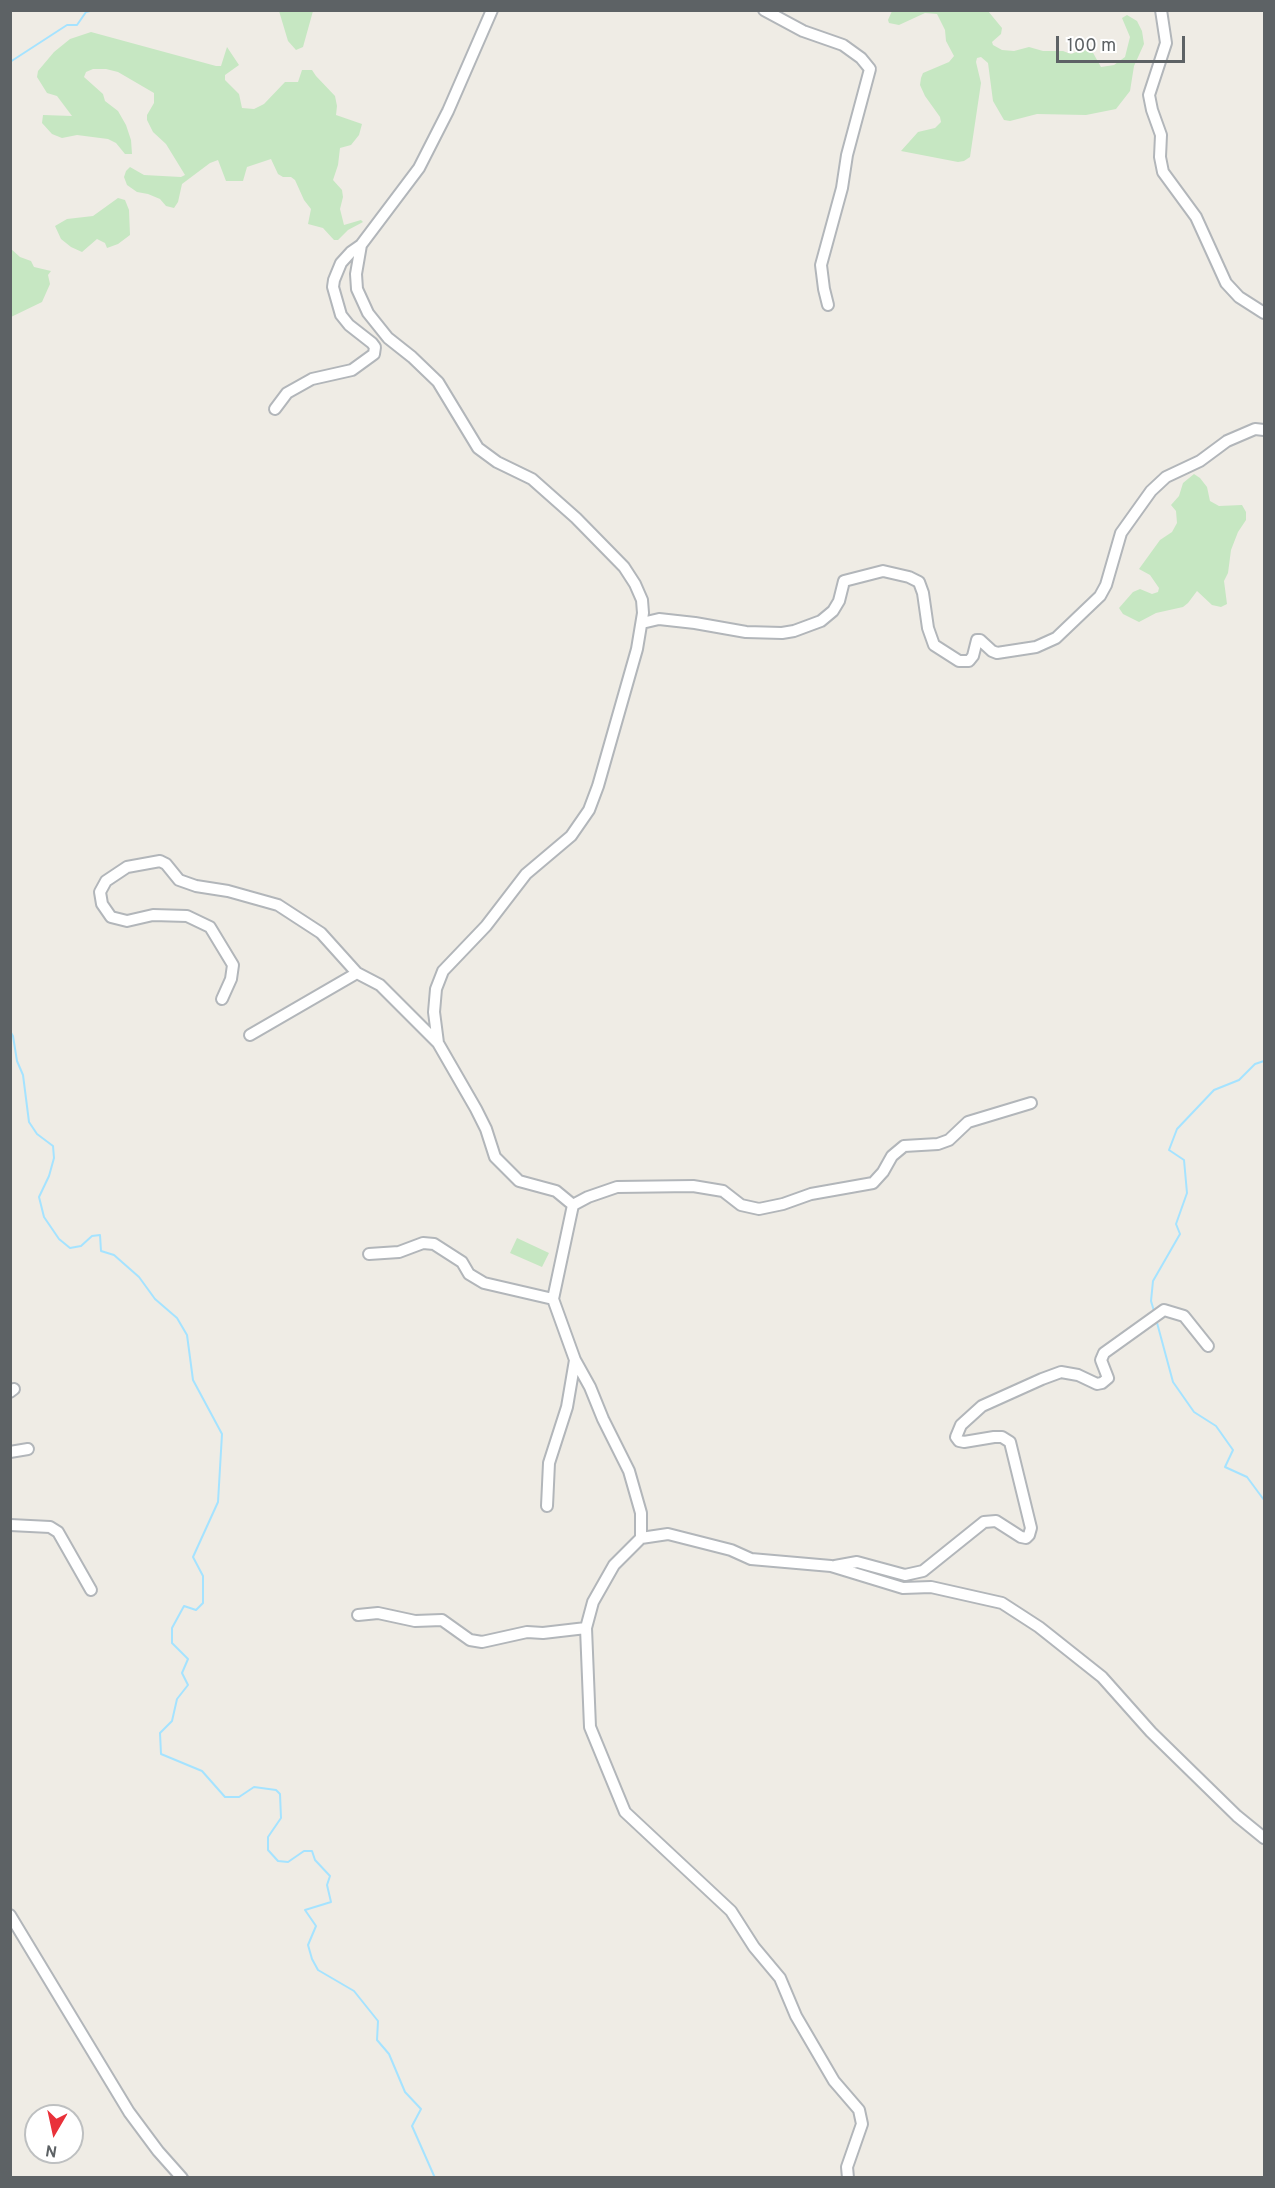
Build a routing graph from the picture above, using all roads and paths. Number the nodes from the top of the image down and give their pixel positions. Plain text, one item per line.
1 (492, 10) edge
2 (764, 10) edge
3 (1161, 10) edge
4 (361, 245) junction
5 (828, 305) dead end
6 (1264, 313) edge
7 (275, 409) dead end
8 (1264, 430) edge
9 (642, 623) junction
10 (357, 974) junction
11 (222, 999) dead end
12 (250, 1035) dead end
13 (438, 1043) junction
14 (1031, 1103) dead end
15 (573, 1205) junction
16 (369, 1254) dead end
17 (553, 1299) junction
18 (1208, 1346) dead end
19 (575, 1360) junction
20 (28, 1449) dead end
21 (10, 1452) edge
22 (547, 1506) dead end
23 (10, 1525) edge
24 (641, 1538) junction
25 (831, 1566) junction
26 (91, 1590) dead end
27 (357, 1615) dead end
28 (586, 1628) junction
29 (1264, 1838) edge
30 (10, 1915) edge
31 (182, 2178) edge
32 (848, 2178) edge

1 - 4 street
2 - 5 street
3 - 6 street
4 - 7 street
4 - 9 street
8 - 9 street
9 - 13 street
10 - 11 street
10 - 12 street
10 - 13 street
13 - 15 street
14 - 15 street
15 - 17 street
16 - 17 street
17 - 19 street
18 - 25 street
19 - 22 street
19 - 24 street
20 - 21 street
23 - 26 street
24 - 25 street
24 - 28 street
25 - 29 street
27 - 28 street
28 - 32 street
30 - 31 street

